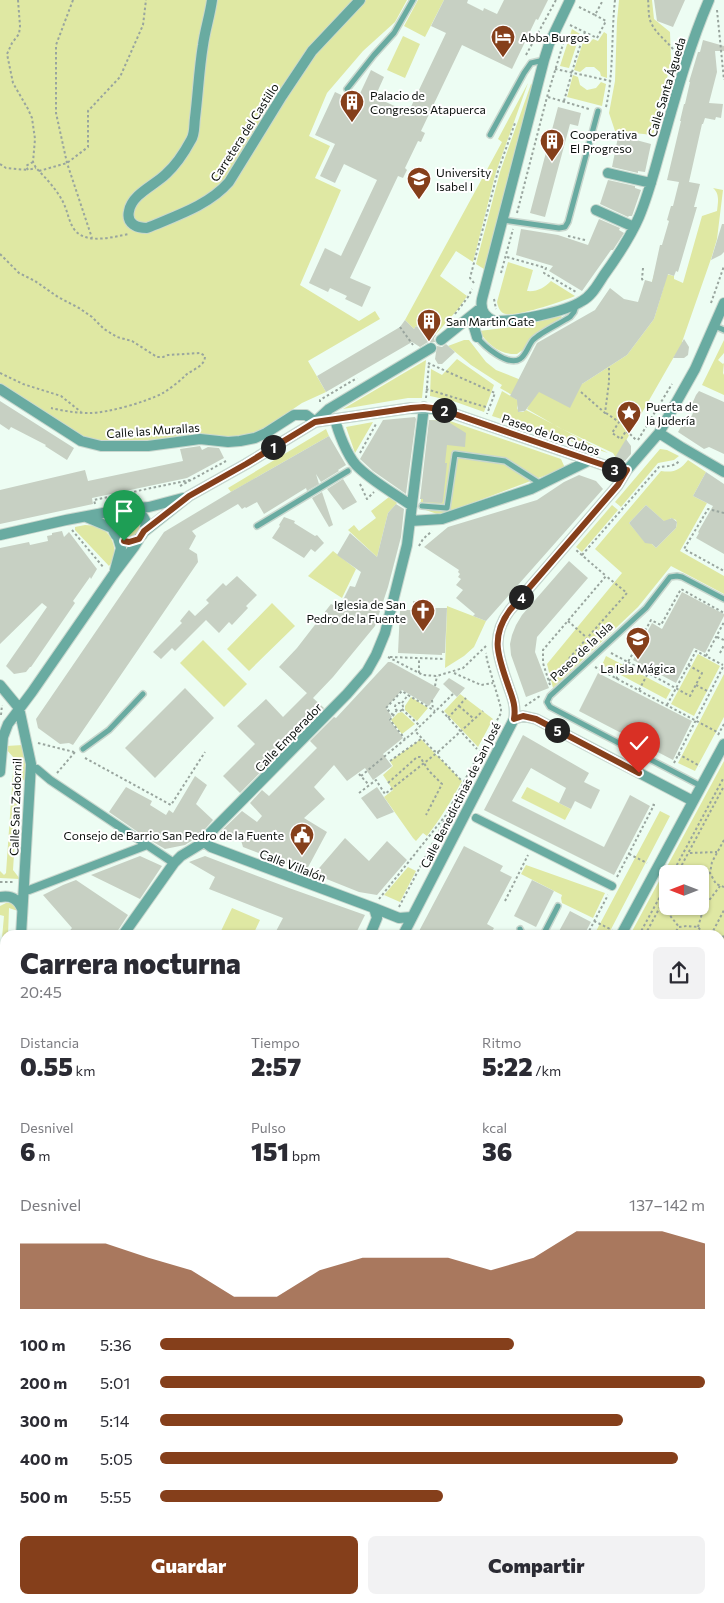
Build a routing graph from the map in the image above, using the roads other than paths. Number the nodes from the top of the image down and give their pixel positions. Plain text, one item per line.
1 (212, 0) edge
2 (360, 0) edge
3 (413, 0) edge
4 (570, 0) edge
5 (713, 2) edge
6 (544, 60) junction
7 (348, 88) dead end
8 (598, 111) road end
9 (490, 135) dead end
10 (608, 172) dead end
11 (651, 183) junction
12 (596, 210) dead end
13 (503, 220) junction
14 (634, 227) junction
15 (578, 300) junction
16 (724, 303) edge
17 (483, 311) junction
18 (719, 328) edge
19 (477, 337) joint
20 (441, 340) dead end
21 (431, 348) dead end
22 (0, 389) edge
23 (425, 403) junction
24 (335, 419) junction
25 (315, 422) junction
26 (659, 433) junction
27 (590, 460) junction
28 (627, 470) junction
29 (348, 471) dead end
30 (724, 472) edge
31 (541, 484) junction
32 (189, 496) junction
33 (417, 506) junction
34 (125, 510) junction
35 (86, 517) junction
36 (410, 521) junction
37 (257, 526) dead end
38 (112, 528) junction
39 (0, 535) edge
40 (142, 535) junction
41 (118, 538) junction
42 (109, 572) junction
43 (724, 599) edge
44 (0, 685) edge
45 (143, 694) dead end
46 (19, 708) junction
47 (514, 719) junction
48 (724, 744) edge
49 (83, 749) dead end
50 (37, 769) dead end
51 (0, 772) edge
52 (701, 786) junction
53 (693, 801) junction
54 (476, 818) dead end
55 (204, 842) junction
56 (147, 845) junction
57 (174, 863) junction
58 (612, 886) road end
59 (29, 890) dead end
60 (0, 898) edge
61 (558, 906) dead end
62 (374, 908) junction
63 (22, 909) junction
64 (412, 917) junction
65 (21, 930) edge
66 (127, 930) edge
67 (372, 930) edge
68 (406, 930) edge
69 (546, 930) edge
70 (619, 930) edge

1 - 2 street, Carretera del Castillo
3 - 7 lane
4 - 6 street
5 - 11 street, Calle Santa Águeda
6 - 9 lane
6 - 13 street
8 - 13 lane
10 - 11 street
11 - 14 street, Calle Santa Águeda
12 - 14 street
13 - 17 street
14 - 15 street, Calle Santa Águeda
15 - 17 street, Calle Santa Águeda
15 - 19 lane, Calle Santa Águeda
16 - 18 street
17 - 19 street, Calle Santa Águeda
17 - 20 street
18 - 26 street
21 - 25 street
22 - 25 street, Calle las Murallas
23 - 24 street, Paseo de los Cubos
23 - 27 street, Paseo de los Cubos
23 - 33 street, Calle Emperador
24 - 25 street, Paseo de los Cubos
24 - 33 street
25 - 32 street
26 - 28 street
26 - 30 street
27 - 28 street, Paseo de los Cubos
27 - 31 street
28 - 47 street, Calle Benedictinas de San José
29 - 37 lane
31 - 33 lane
31 - 36 street
32 - 34 street
32 - 40 street, Calle San Zadornil
33 - 36 street, Calle Emperador
34 - 35 street
34 - 38 street
34 - 40 street
35 - 38 street
35 - 39 street
36 - 55 street, Calle Emperador
38 - 41 street
40 - 41 street
40 - 42 street, Calle San Zadornil
41 - 42 street, Calle San Zadornil
42 - 46 street, Calle San Zadornil
43 - 52 lane, Paseo de la Isla
44 - 46 street
45 - 49 lane
46 - 51 street, Calle San Zadornil
46 - 63 street, Calle San Zadornil
47 - 53 street
47 - 64 street, Calle Benedictinas de San José
48 - 52 street
50 - 56 street
52 - 53 street
53 - 70 street
54 - 58 street
55 - 57 street, Calle Emperador
55 - 62 street, Calle Villalón
56 - 57 street
56 - 59 street
57 - 66 street, Calle Emperador
60 - 63 street
61 - 69 lane
62 - 64 street, Calle Villalón
62 - 67 street
63 - 65 street, Calle San Zadornil
64 - 68 street, Calle Benedictinas de San José

